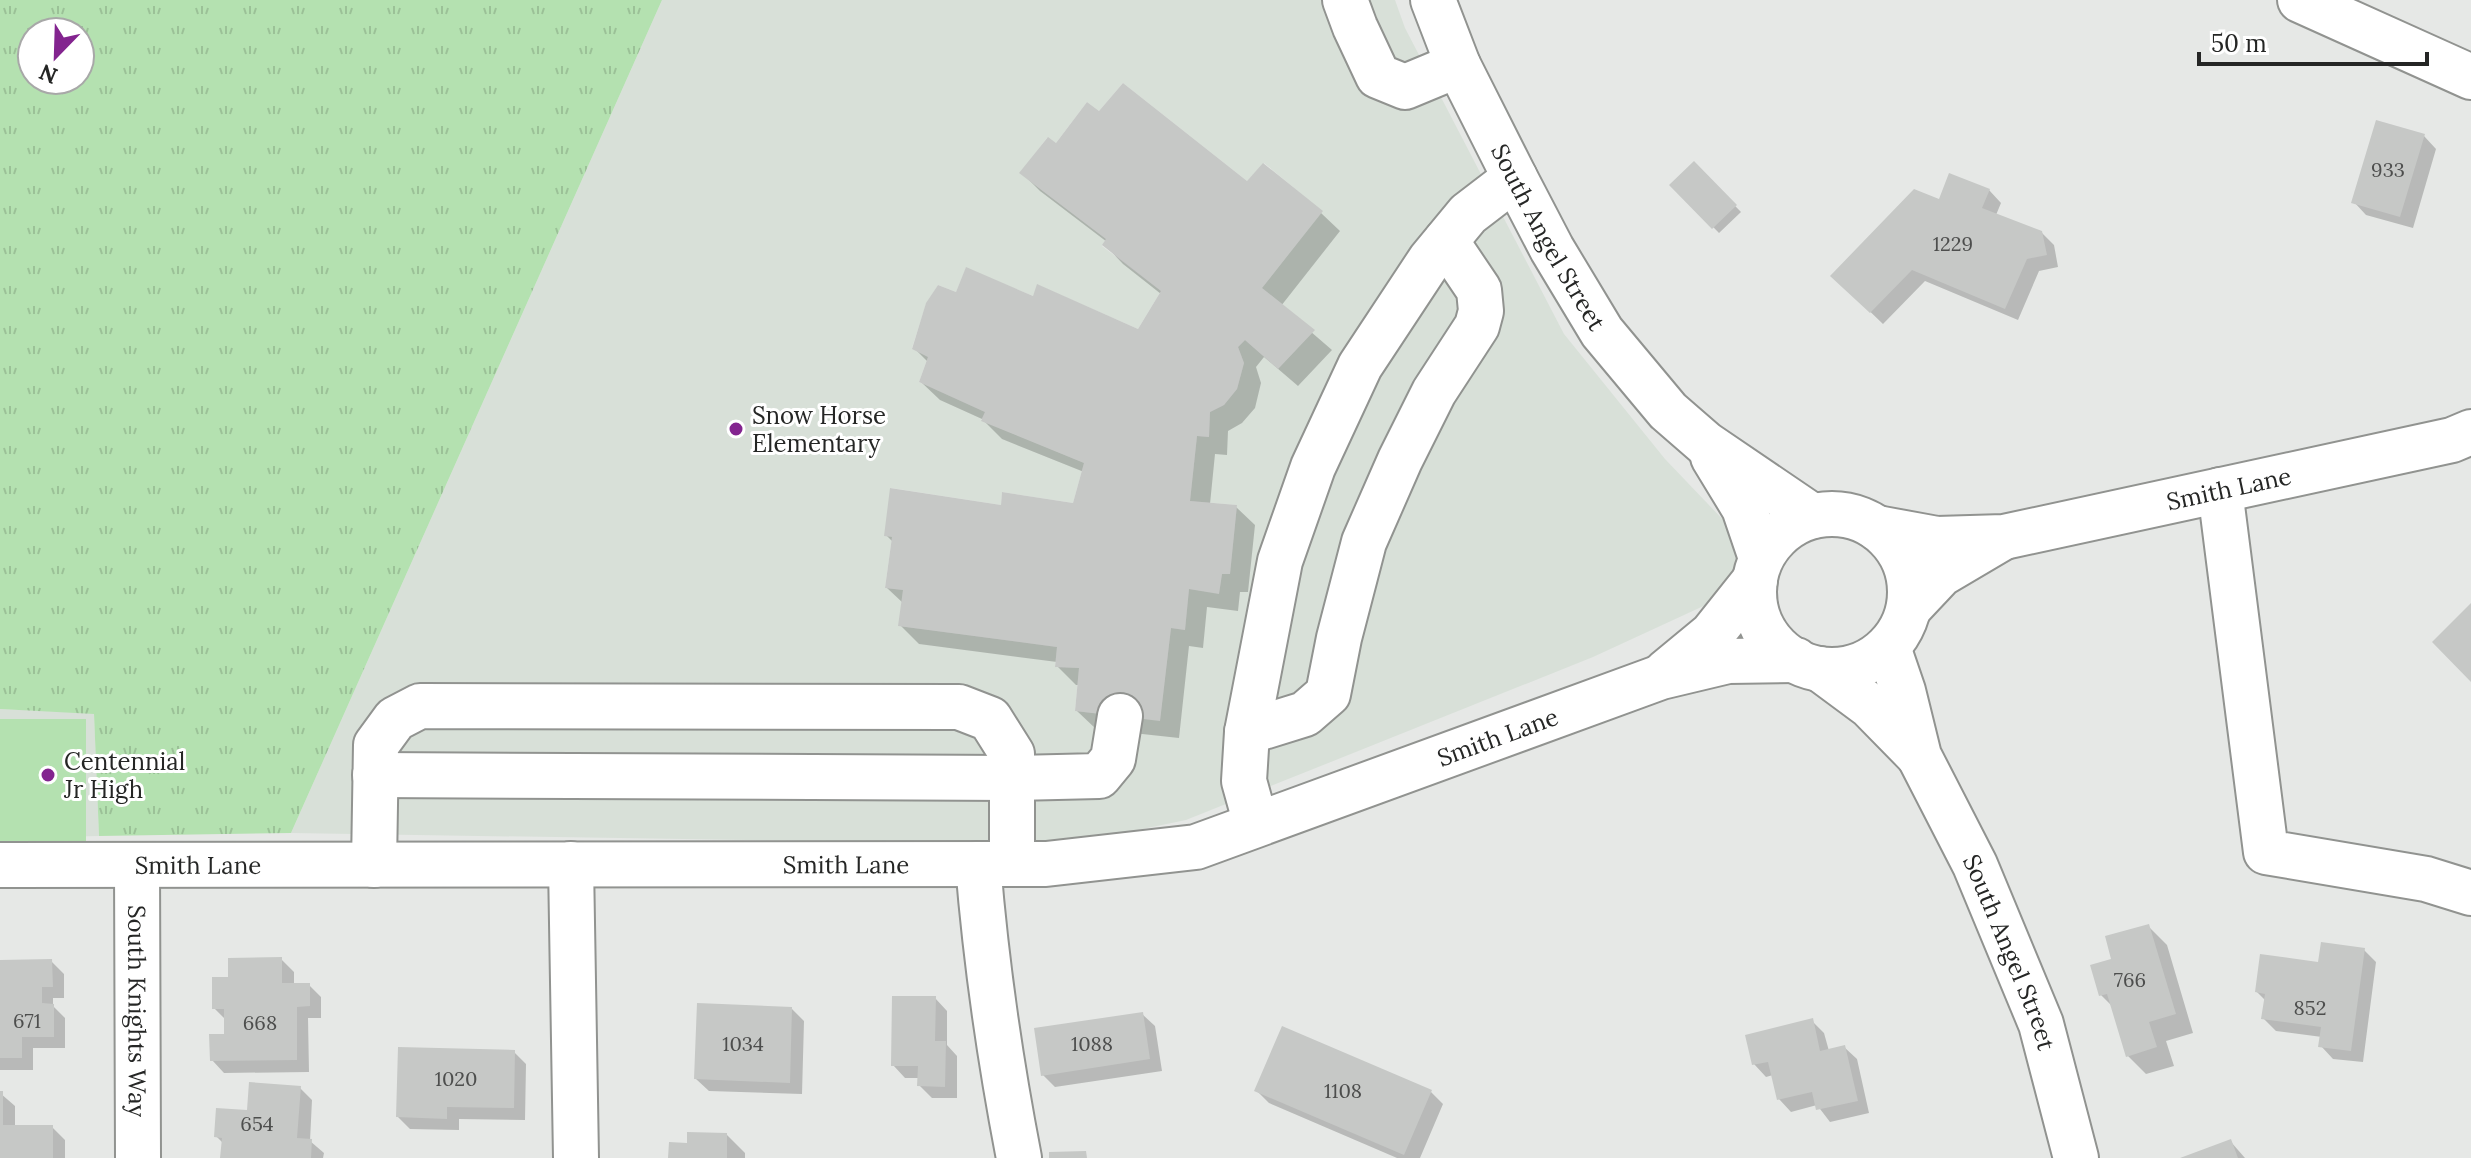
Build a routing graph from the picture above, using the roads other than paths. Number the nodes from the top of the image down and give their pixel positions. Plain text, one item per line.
1 (1345, 0) edge
2 (1433, 0) edge
3 (2300, 0) edge
4 (1458, 65) junction
5 (2471, 77) edge
6 (1515, 178) junction
7 (1446, 241) junction
8 (2462, 436) edge
9 (1706, 444) junction
10 (2220, 490) junction
11 (1812, 516) junction
12 (1877, 528) junction
13 (2004, 537) junction
14 (1758, 569) junction
15 (1909, 608) junction
16 (1888, 647) junction
17 (1808, 665) junction
18 (1661, 677) junction
19 (1120, 716) dead end
20 (1247, 732) junction
21 (1919, 756) junction
22 (375, 775) junction
23 (1012, 778) junction
24 (1256, 824) junction
25 (571, 864) junction
26 (995, 864) junction
27 (0, 865) edge
28 (137, 865) junction
29 (374, 865) junction
30 (2471, 893) edge
31 (138, 1158) edge
32 (576, 1158) edge
33 (1019, 1158) edge
34 (2076, 1158) edge

1 - 4 street
2 - 4 street, South Angel Street
3 - 5 street
4 - 6 street, South Angel Street
6 - 7 street
6 - 9 street, South Angel Street
7 - 20 street
7 - 20 street
8 - 10 street, Smith Lane
9 - 11 street, South Angel Street
9 - 14 street, South Angel Street
10 - 13 street, Smith Lane
10 - 30 street
11 - 12 street
11 - 14 street
12 - 13 street, Smith Lane
12 - 15 street
13 - 15 street, Smith Lane
14 - 17 street
14 - 18 street, Smith Lane
15 - 16 street
16 - 17 street
16 - 21 street, South Angel Street
17 - 18 street, Smith Lane
17 - 21 street, South Angel Street
18 - 24 street, Smith Lane
19 - 23 street
20 - 24 street
21 - 34 street, South Angel Street
22 - 23 street
22 - 23 street
22 - 29 street
23 - 26 street
24 - 26 street, Smith Lane
25 - 26 street, Smith Lane
25 - 29 street, Smith Lane
25 - 32 street
26 - 33 street
27 - 28 street, Smith Lane
28 - 29 street, Smith Lane
28 - 31 street, South Knights Way

